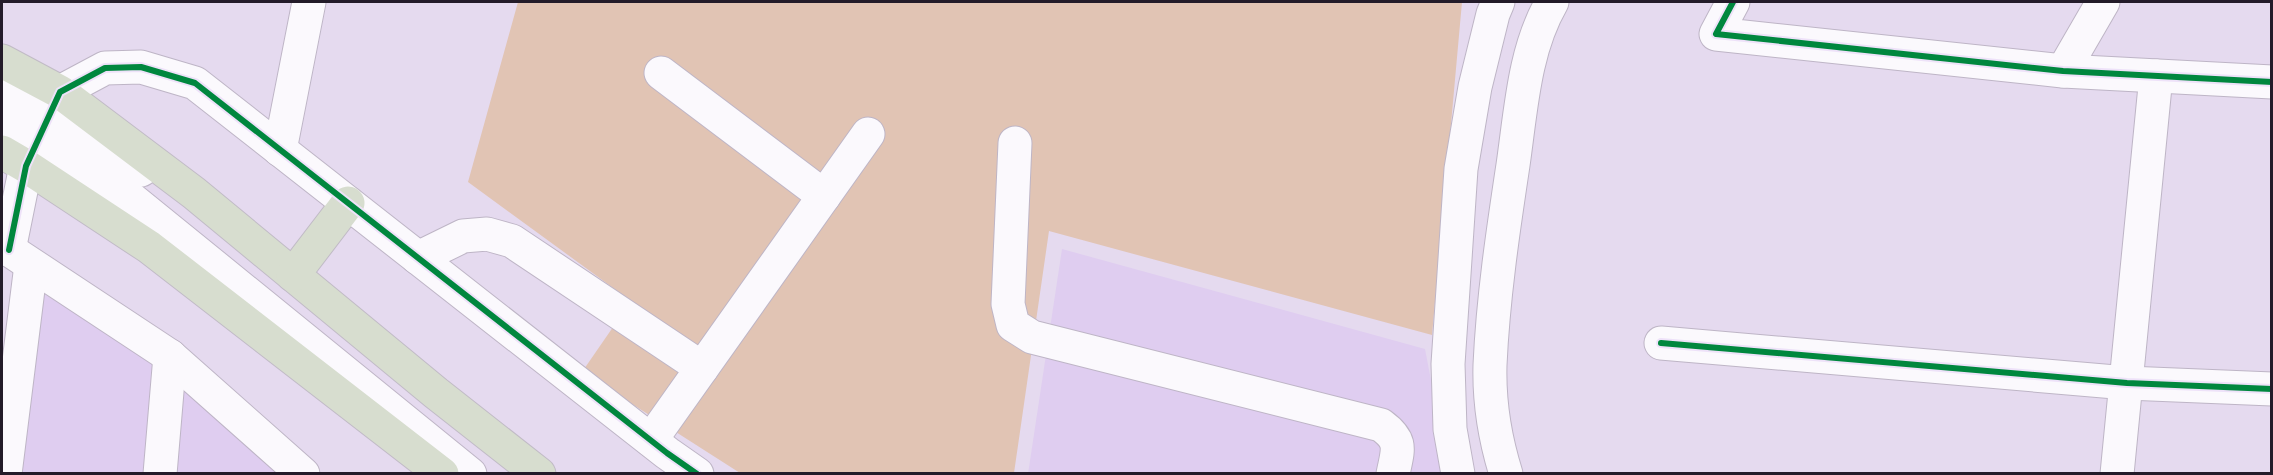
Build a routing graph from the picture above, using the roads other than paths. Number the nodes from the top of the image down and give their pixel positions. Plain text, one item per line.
1 (309, 2) edge
2 (1498, 2) edge
3 (1552, 2) edge
4 (1733, 2) edge
5 (2103, 2) edge
6 (2, 61) edge
7 (2063, 70) junction
8 (661, 73) dead end
9 (2156, 76) junction
10 (2271, 82) edge
11 (2, 86) edge
12 (2, 118) edge
13 (35, 132) edge
14 (868, 134) dead end
15 (1015, 143) dead end
16 (280, 150) junction
17 (824, 196) junction
18 (348, 203) junction
19 (14, 253) edge
20 (418, 258) junction
21 (293, 275) junction
22 (1661, 343) dead end
23 (170, 356) junction
24 (702, 368) junction
25 (2127, 383) junction
26 (2271, 389) edge
27 (651, 440) junction
28 (274, 460) edge
29 (5, 474) edge
30 (160, 474) edge
31 (303, 474) edge
32 (442, 474) edge
33 (470, 474) edge
34 (516, 474) edge
35 (539, 474) edge
36 (696, 474) edge
37 (1393, 474) edge
38 (1458, 474) edge
39 (1506, 474) edge
40 (2117, 474) edge

1 - 16 street
2 - 38 street
3 - 39 street
4 - 7 street
5 - 7 street
6 - 13 highway
7 - 9 street
8 - 17 street
9 - 10 street
9 - 25 street
11 - 13 street
12 - 13 street
13 - 16 street
13 - 19 street
13 - 21 highway
13 - 32 highway
13 - 33 street
13 - 34 street
14 - 17 street
15 - 37 street
16 - 18 street
17 - 24 street
18 - 20 street
18 - 21 highway
19 - 23 street
19 - 29 street
20 - 24 street
20 - 27 street
21 - 35 highway
22 - 25 street
23 - 28 street
23 - 30 street
24 - 27 street
25 - 26 street
25 - 40 street
27 - 36 street
28 - 31 street

